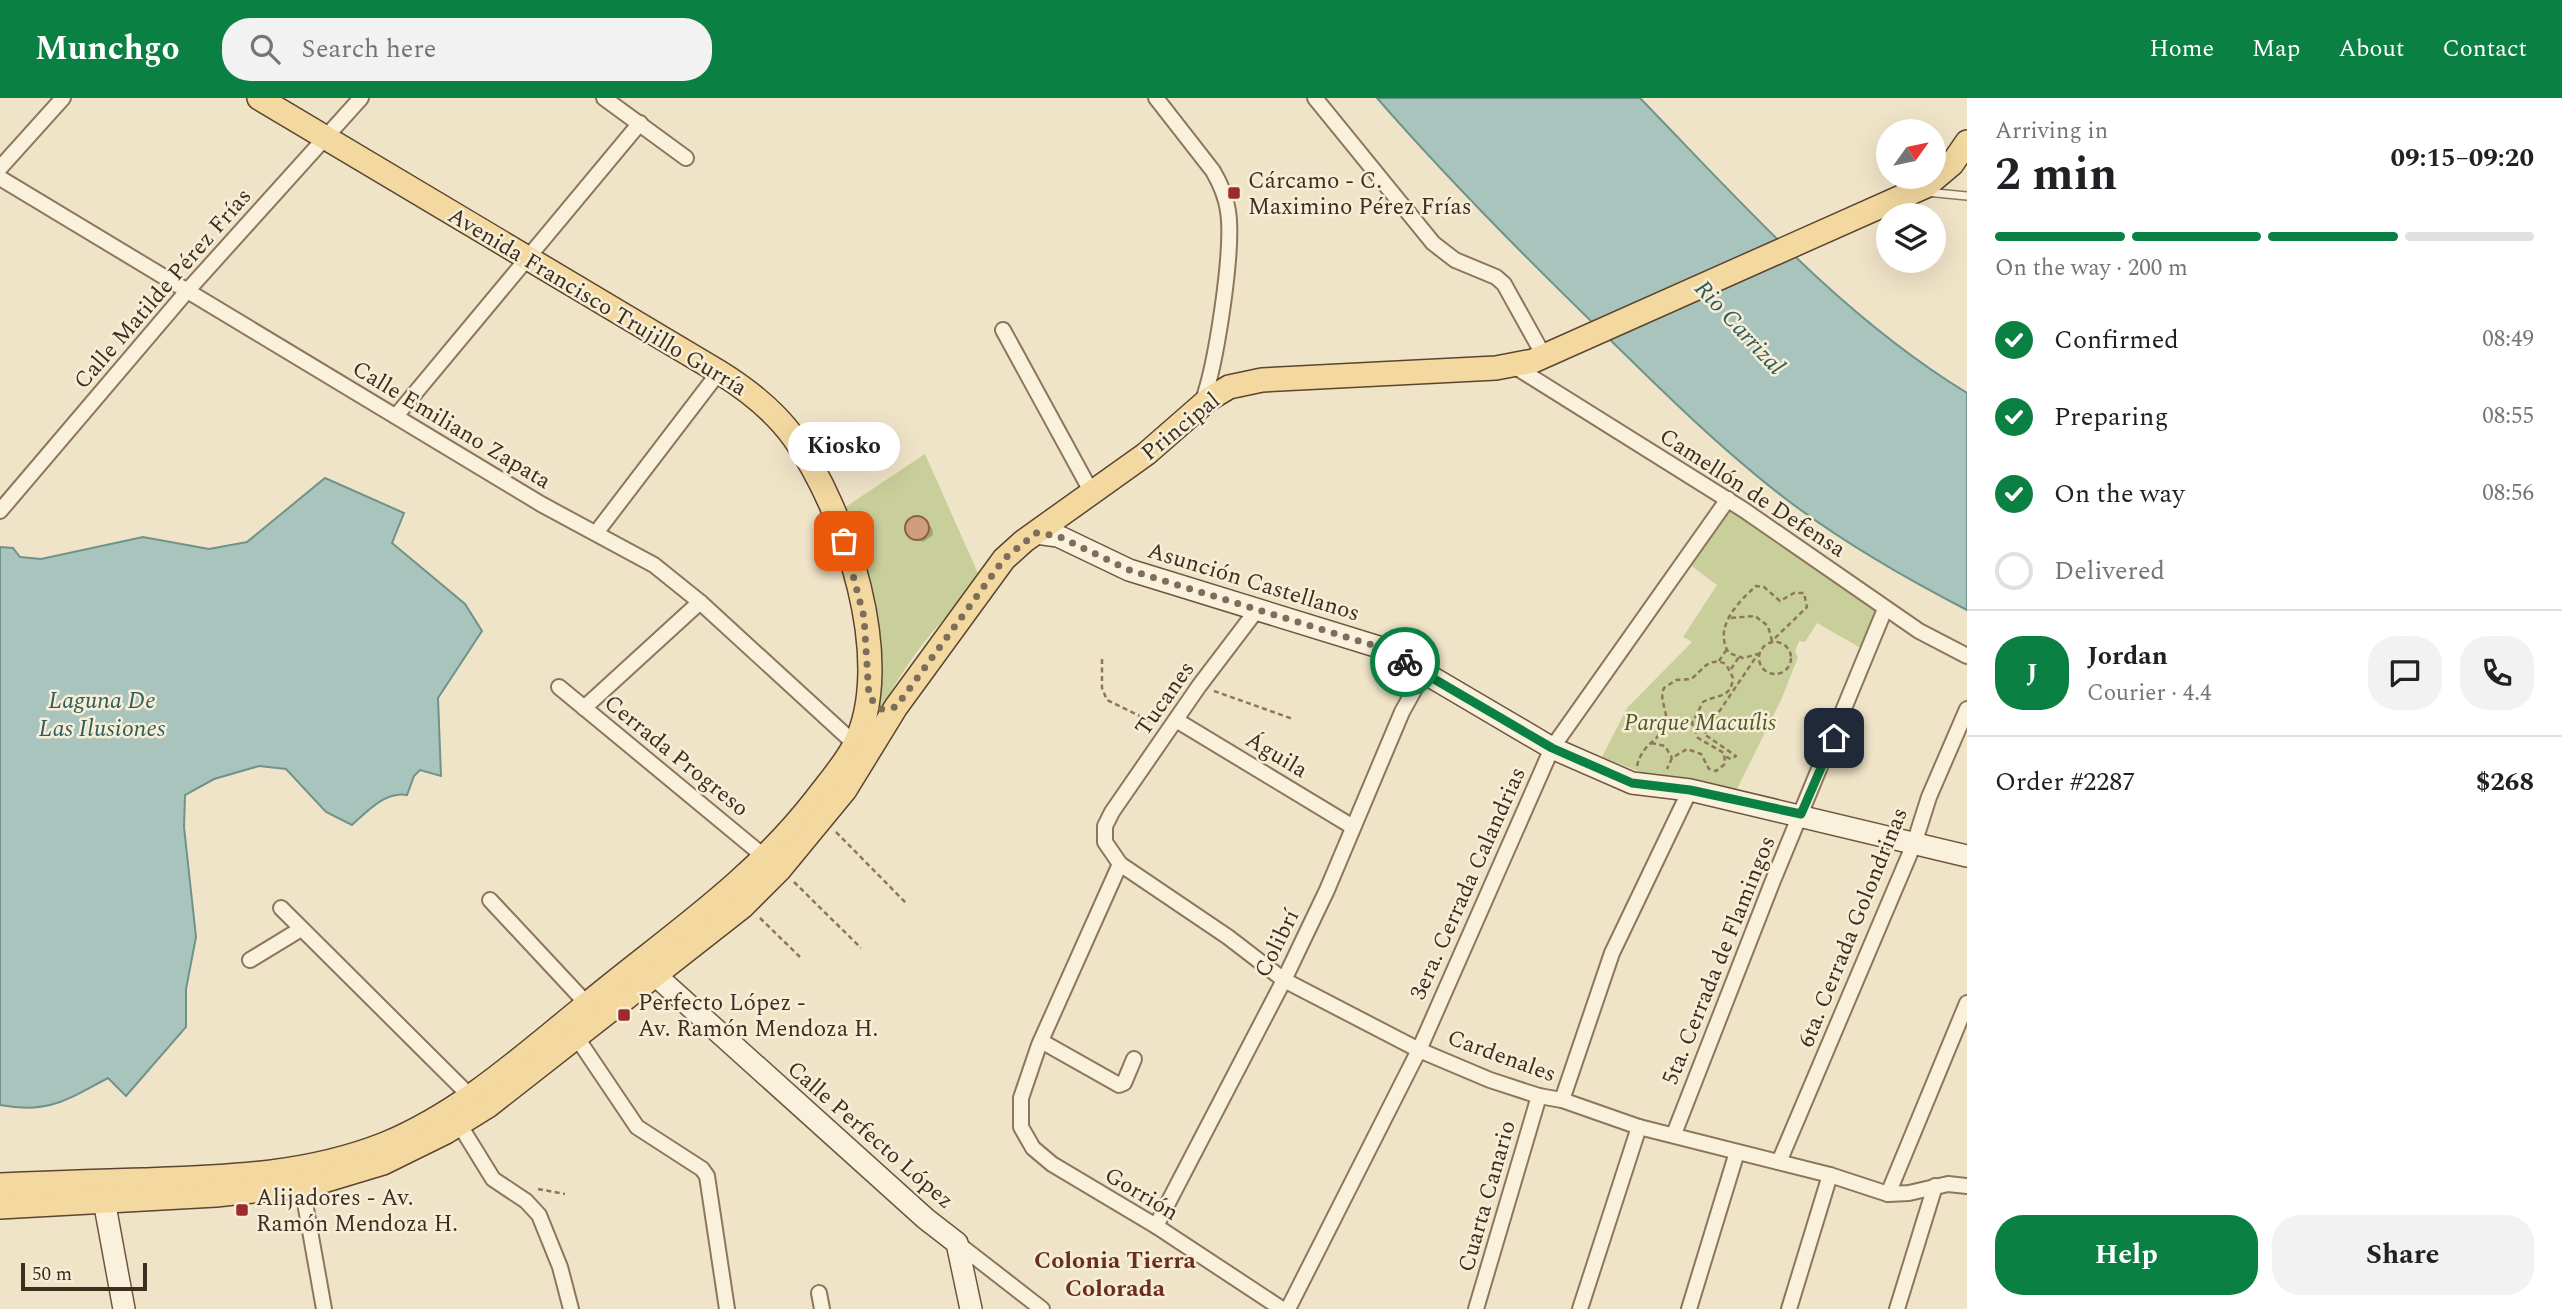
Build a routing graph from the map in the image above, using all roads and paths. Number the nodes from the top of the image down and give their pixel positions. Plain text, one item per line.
1 (63, 98) edge
2 (259, 98) edge
3 (361, 98) edge
4 (604, 98) edge
5 (1156, 98) edge
6 (1315, 98) edge
7 (640, 123) junction
8 (326, 138) junction
9 (1967, 142) edge
10 (686, 158) dead end
11 (0, 168) edge
12 (1967, 170) edge
13 (0, 177) edge
14 (1915, 191) junction
15 (1967, 196) edge
16 (527, 257) junction
17 (188, 290) junction
18 (1003, 330) dead end
19 (1544, 356) junction
20 (1514, 366) junction
21 (719, 372) junction
22 (1200, 408) junction
23 (396, 416) junction
24 (1092, 493) junction
25 (1728, 499) junction
26 (0, 512) edge
27 (596, 533) junction
28 (1036, 533) junction
29 (700, 602) junction
30 (1885, 609) junction
31 (1256, 611) junction
32 (1730, 618) junction
33 (1772, 641) junction
34 (1727, 649) junction
35 (1758, 654) junction
36 (1967, 656) edge
37 (1739, 657) junction
38 (1102, 659) dead end
39 (1719, 661) junction
40 (1731, 670) junction
41 (1423, 674) junction
42 (1199, 686) junction
43 (559, 687) dead end
44 (868, 691) junction
45 (896, 707) junction
46 (584, 708) junction
47 (1967, 709) edge
48 (1293, 719) dead end
49 (1173, 725) junction
50 (855, 744) junction
51 (1646, 745) junction
52 (1552, 748) junction
53 (1726, 757) junction
54 (1672, 758) junction
55 (1632, 783) junction
56 (1664, 786) junction
57 (1690, 790) junction
58 (1112, 812) joint
59 (1801, 814) junction
60 (824, 819) junction
61 (1353, 827) junction
62 (1914, 844) junction
63 (1967, 856) edge
64 (773, 863) junction
65 (1120, 864) junction
66 (490, 900) dead end
67 (746, 904) junction
68 (907, 904) dead end
69 (281, 908) dead end
70 (301, 929) junction
71 (862, 948) dead end
72 (800, 957) dead end
73 (250, 960) dead end
74 (647, 970) junction
75 (1284, 979) junction
76 (1967, 1003) edge
77 (587, 1004) junction
78 (571, 1030) junction
79 (1041, 1041) junction
80 (1419, 1050) junction
81 (1134, 1059) dead end
82 (1539, 1096) junction
83 (471, 1097) junction
84 (1562, 1100) junction
85 (455, 1117) junction
86 (1639, 1127) junction
87 (1674, 1134) junction
88 (1737, 1152) junction
89 (1779, 1162) junction
90 (1830, 1175) junction
91 (0, 1185) edge
92 (302, 1186) junction
93 (1935, 1186) junction
94 (1967, 1186) edge
95 (101, 1192) junction
96 (1888, 1194) junction
97 (0, 1207) edge
98 (1156, 1226) junction
99 (957, 1243) junction
100 (820, 1293) dead end
101 (124, 1309) edge
102 (324, 1309) edge
103 (571, 1309) edge
104 (727, 1309) edge
105 (822, 1309) edge
106 (971, 1309) edge
107 (1042, 1309) edge
108 (1282, 1309) edge
109 (1287, 1309) edge
110 (1476, 1309) edge
111 (1580, 1309) edge
112 (1689, 1309) edge
113 (1789, 1309) edge
114 (1898, 1309) edge

1 - 11 street
2 - 8 main road, Avenida Francisco Trujillo Gurría
3 - 8 street, Calle Matilde Pérez Frías
4 - 7 street
5 - 22 street
6 - 19 street
7 - 10 street
7 - 16 street
8 - 16 main road, Avenida Francisco Trujillo Gurría
8 - 17 street, Calle Matilde Pérez Frías
9 - 14 main road
12 - 14 main road
13 - 17 street, Calle Emiliano Zapata
14 - 15 lane
14 - 19 main road, Principal
16 - 21 main road, Avenida Francisco Trujillo Gurría
16 - 23 street
17 - 23 street, Calle Emiliano Zapata
17 - 26 street, Calle Matilde Pérez Frías
18 - 24 street
19 - 20 main road, Principal
20 - 22 main road, Principal
20 - 25 street, Camellón de Defensa
21 - 27 street
21 - 44 main road, Avenida Francisco Trujillo Gurría
22 - 24 main road, Principal
23 - 27 street, Calle Emiliano Zapata
24 - 28 main road, Principal
25 - 30 street, Camellón de Defensa
25 - 52 street, 3era. Cerrada Calandrias
27 - 29 street, Calle Emiliano Zapata
28 - 31 street, Asunción Castellanos
28 - 45 main road, Principal
29 - 46 street
29 - 50 street, Calle Emiliano Zapata
30 - 36 street, Camellón de Defensa
30 - 59 street, 5ta. Cerrada de Flamingos
31 - 41 street, Asunción Castellanos
31 - 42 street, Tucanes
32 - 33 path
32 - 33 path
32 - 34 path
33 - 35 path
33 - 35 path
34 - 37 path
34 - 39 path
35 - 37 path
35 - 53 path
37 - 40 path
38 - 49 path
39 - 40 path
39 - 51 path
40 - 53 path
41 - 52 street, Asunción Castellanos
41 - 61 street, Colibrí
42 - 48 path
42 - 49 street, Tucanes
43 - 46 street, Cerrada Progreso
44 - 45 main road
44 - 50 main road, Avenida Francisco Trujillo Gurría
45 - 60 main road, Principal
46 - 64 street, Cerrada Progreso
47 - 62 street, 6ta. Cerrada Golondrinas
49 - 58 street, Tucanes
49 - 61 street, Águila
50 - 64 main road, Avenida Francisco Trujillo Gurría
51 - 54 path
51 - 55 path
52 - 55 street, Asunción Castellanos
52 - 80 street, 3era. Cerrada Calandrias
53 - 54 path
54 - 56 path
55 - 56 street, Asunción Castellanos
56 - 57 street, Asunción Castellanos
57 - 59 street, Asunción Castellanos
57 - 84 street
58 - 65 street, Cardenales
59 - 62 street, Asunción Castellanos
59 - 87 street, 5ta. Cerrada de Flamingos
60 - 64 main road, Principal
60 - 68 path
61 - 75 street, Colibrí
62 - 63 street, Asunción Castellanos
62 - 89 street, 6ta. Cerrada Golondrinas
64 - 67 main road
64 - 71 path
64 - 74 main road
65 - 75 street, Cardenales
65 - 79 street, Gorrión
66 - 77 street
67 - 72 path
67 - 74 main road
69 - 70 street
70 - 73 street
70 - 83 street
74 - 77 main road
74 - 78 main road
74 - 99 street, Calle Perfecto López
75 - 80 street, Cardenales
75 - 98 street, Colibrí
76 - 96 street
77 - 78 main road
78 - 83 main road
78 - 85 main road
78 - 104 street
79 - 81 street
79 - 98 street, Gorrión
80 - 82 street, Cardenales
80 - 109 street, 3era. Cerrada Calandrias
82 - 84 street, Cardenales
82 - 110 street, Cuarta Canario
83 - 85 main road
84 - 86 street, Cardenales
85 - 92 main road
85 - 95 main road
85 - 103 street
86 - 87 street, Cardenales
86 - 111 street
87 - 88 street, Cardenales
88 - 89 street, Cardenales
88 - 112 street
89 - 90 street, Cardenales
90 - 96 street, Cardenales
90 - 113 street
91 - 95 main road
92 - 95 main road
92 - 102 street
93 - 94 street, Cardenales
93 - 96 street, Cardenales
93 - 114 street
95 - 97 main road
95 - 101 street
98 - 108 street, Gorrión
99 - 106 street
99 - 107 street, Calle Perfecto López
100 - 105 street

